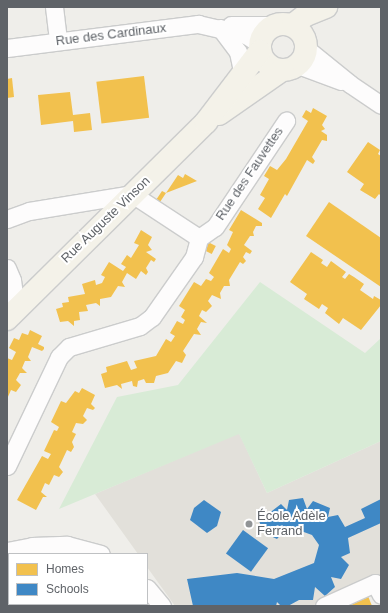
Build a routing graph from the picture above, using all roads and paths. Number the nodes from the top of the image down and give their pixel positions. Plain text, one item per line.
1 (54, 7) edge
2 (324, 8) edge
3 (218, 27) junction
4 (58, 41) junction
5 (293, 46) junction
6 (7, 48) edge
7 (260, 48) junction
8 (243, 75) junction
9 (381, 105) edge
10 (286, 121) dead end
11 (206, 122) junction
12 (132, 194) junction
13 (7, 219) edge
14 (199, 238) junction
15 (7, 268) edge
16 (12, 313) edge
17 (7, 466) edge
18 (7, 551) edge
19 (97, 553) edge
20 (148, 589) edge
21 (381, 595) edge
22 (161, 606) edge
23 (324, 606) edge

1 - 4 street
2 - 5 main road
3 - 4 street, Rue des Cardinaux
3 - 5 street, Rue des Cardinaux
3 - 7 street, Rue des Cardinaux
3 - 8 street
4 - 6 street, Rue des Cardinaux
5 - 7 main road
5 - 7 main road
5 - 9 street
5 - 11 main road
7 - 8 main road
8 - 11 main road
10 - 14 street, Rue des Fauvettes
11 - 12 main road, Rue Auguste Vinson
12 - 13 street
12 - 14 street
12 - 16 main road, Rue Auguste Vinson
14 - 17 street
15 - 16 street
18 - 19 street
20 - 22 street
21 - 23 street

